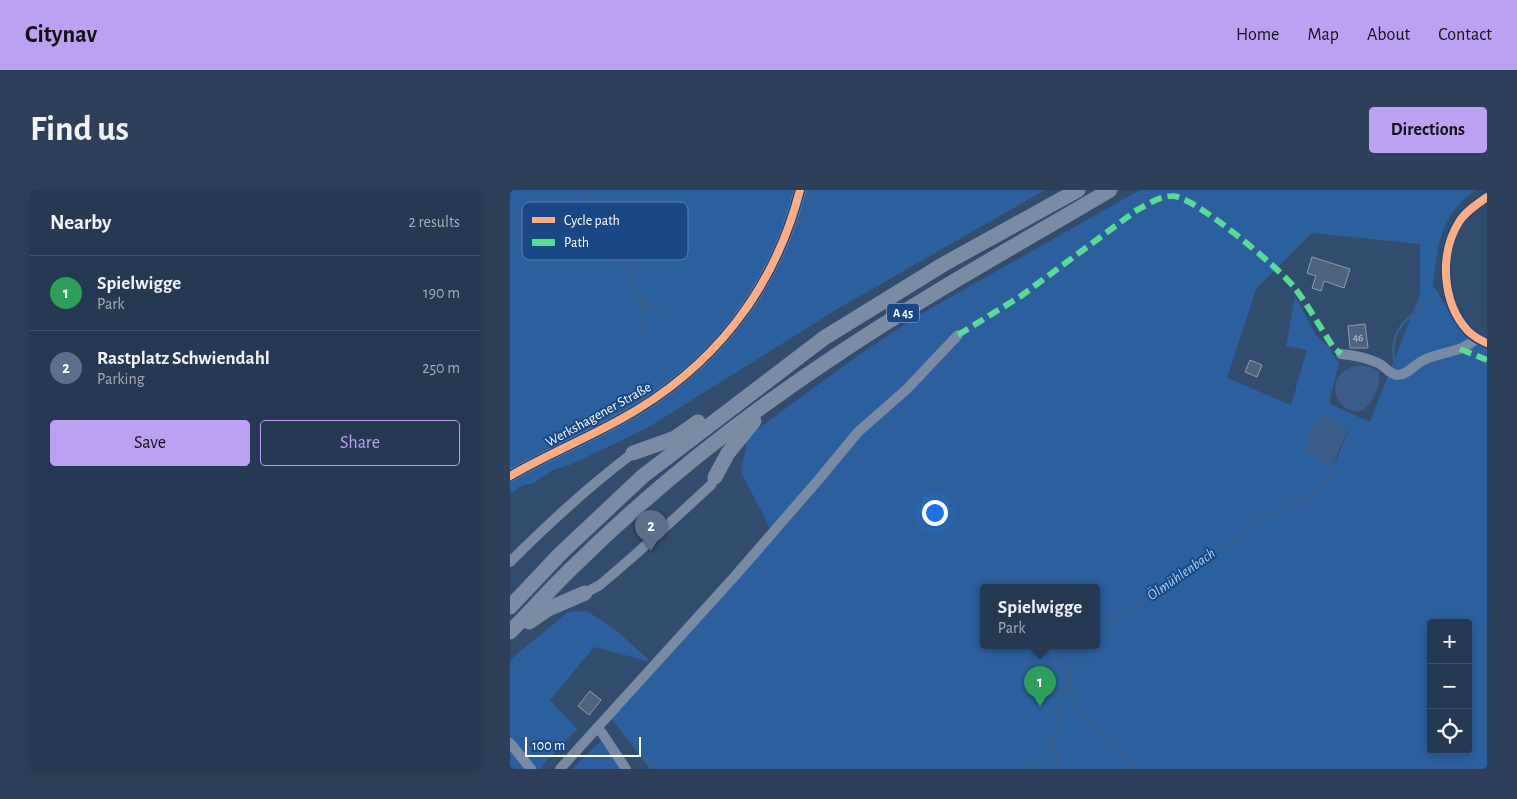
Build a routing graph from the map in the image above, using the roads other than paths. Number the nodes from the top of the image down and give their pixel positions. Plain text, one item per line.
1 (800, 190) edge
2 (1078, 190) edge
3 (1110, 190) edge
4 (1487, 197) edge
5 (958, 335) dead end
6 (1482, 341) edge
7 (1341, 354) dead end
8 (778, 397) junction
9 (737, 403) junction
10 (633, 453) joint
11 (510, 476) edge
12 (715, 478) joint
13 (510, 562) edge
14 (585, 593) joint
15 (510, 607) edge
16 (510, 632) edge
17 (510, 640) edge
18 (596, 728) junction
19 (510, 743) edge
20 (531, 769) edge
21 (560, 769) edge
22 (626, 769) edge

1 - 11 main road, Werkshagener Straße
2 - 9 highway, A 45
3 - 8 highway, A 45
4 - 6 street
5 - 18 street
6 - 7 street
8 - 12 highway
8 - 16 highway, A 45
9 - 10 highway
9 - 15 highway, A 45
10 - 13 street
12 - 14 street
14 - 17 highway
18 - 21 street
18 - 22 street
19 - 20 street

